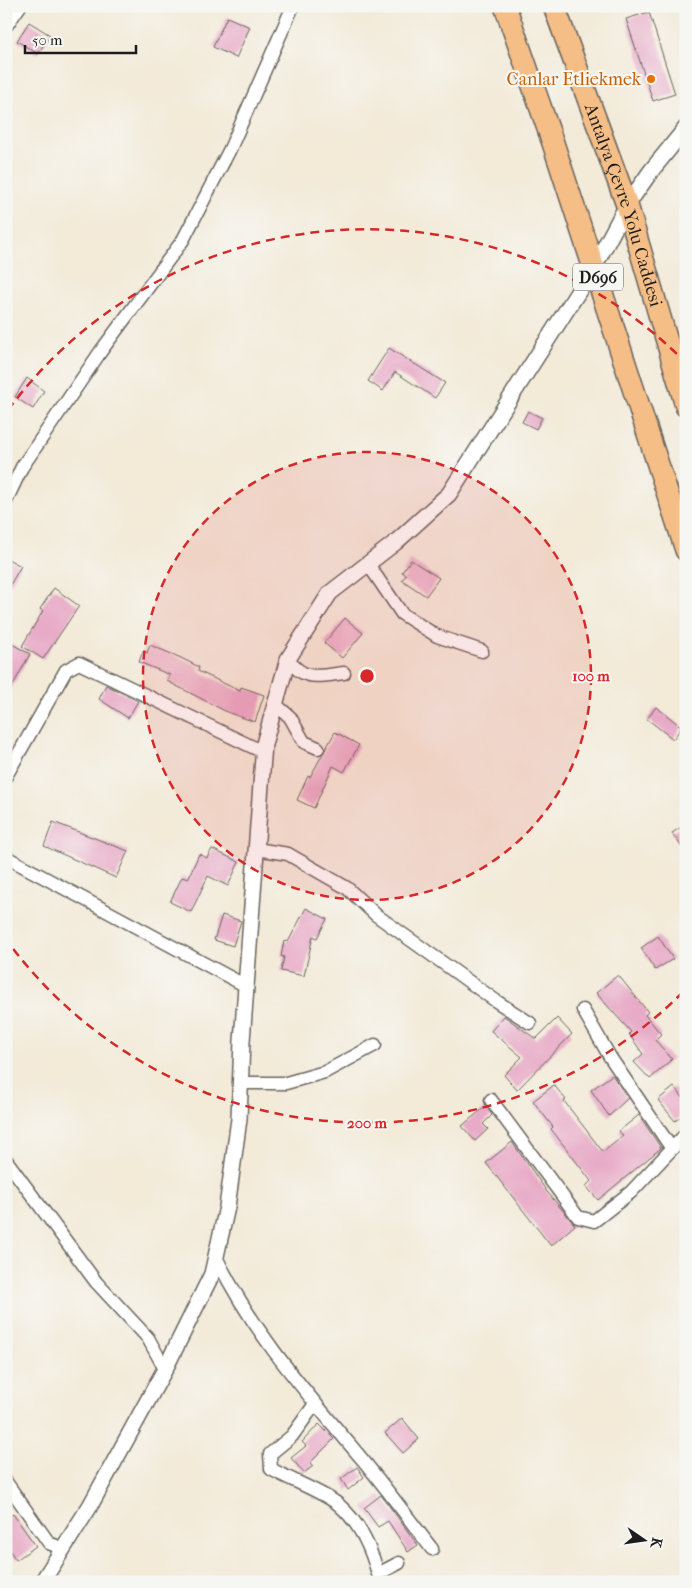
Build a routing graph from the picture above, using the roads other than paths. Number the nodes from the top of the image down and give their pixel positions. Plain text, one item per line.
1 (20, 6) edge
2 (294, 6) edge
3 (505, 6) edge
4 (554, 6) edge
5 (6, 26) edge
6 (686, 128) edge
7 (627, 205) junction
8 (594, 267) junction
9 (686, 406) edge
10 (6, 501) edge
11 (686, 550) edge
12 (368, 564) junction
13 (482, 651) dead end
14 (288, 658) junction
15 (344, 674) dead end
16 (275, 704) junction
17 (318, 748) dead end
18 (263, 752) junction
19 (6, 776) edge
20 (256, 849) junction
21 (6, 857) edge
22 (246, 986) junction
23 (583, 1010) dead end
24 (530, 1023) dead end
25 (376, 1045) dead end
26 (240, 1083) junction
27 (491, 1100) dead end
28 (686, 1134) edge
29 (672, 1149) junction
30 (6, 1160) edge
31 (216, 1257) junction
32 (165, 1369) junction
33 (315, 1404) junction
34 (6, 1482) edge
35 (432, 1548) dead end
36 (63, 1549) junction
37 (399, 1563) dead end
38 (42, 1582) edge

1 - 5 street
2 - 10 street
3 - 8 highway, D696
4 - 7 highway, Antalya Çevre Yolu Caddesi / D696
6 - 7 street
7 - 8 street
7 - 9 highway, Antalya Çevre Yolu Caddesi / D696
8 - 11 highway, D696
8 - 12 street
12 - 13 street
12 - 14 street
14 - 15 street
14 - 16 street
16 - 17 street
16 - 18 street
18 - 19 street
18 - 20 street
20 - 22 street
20 - 24 street
21 - 22 street
22 - 26 street
23 - 29 street
25 - 26 street
26 - 31 street
27 - 29 street
28 - 29 street
30 - 32 street
31 - 32 street
31 - 33 street
32 - 36 street
33 - 35 street
33 - 37 street
34 - 36 street
36 - 38 street

